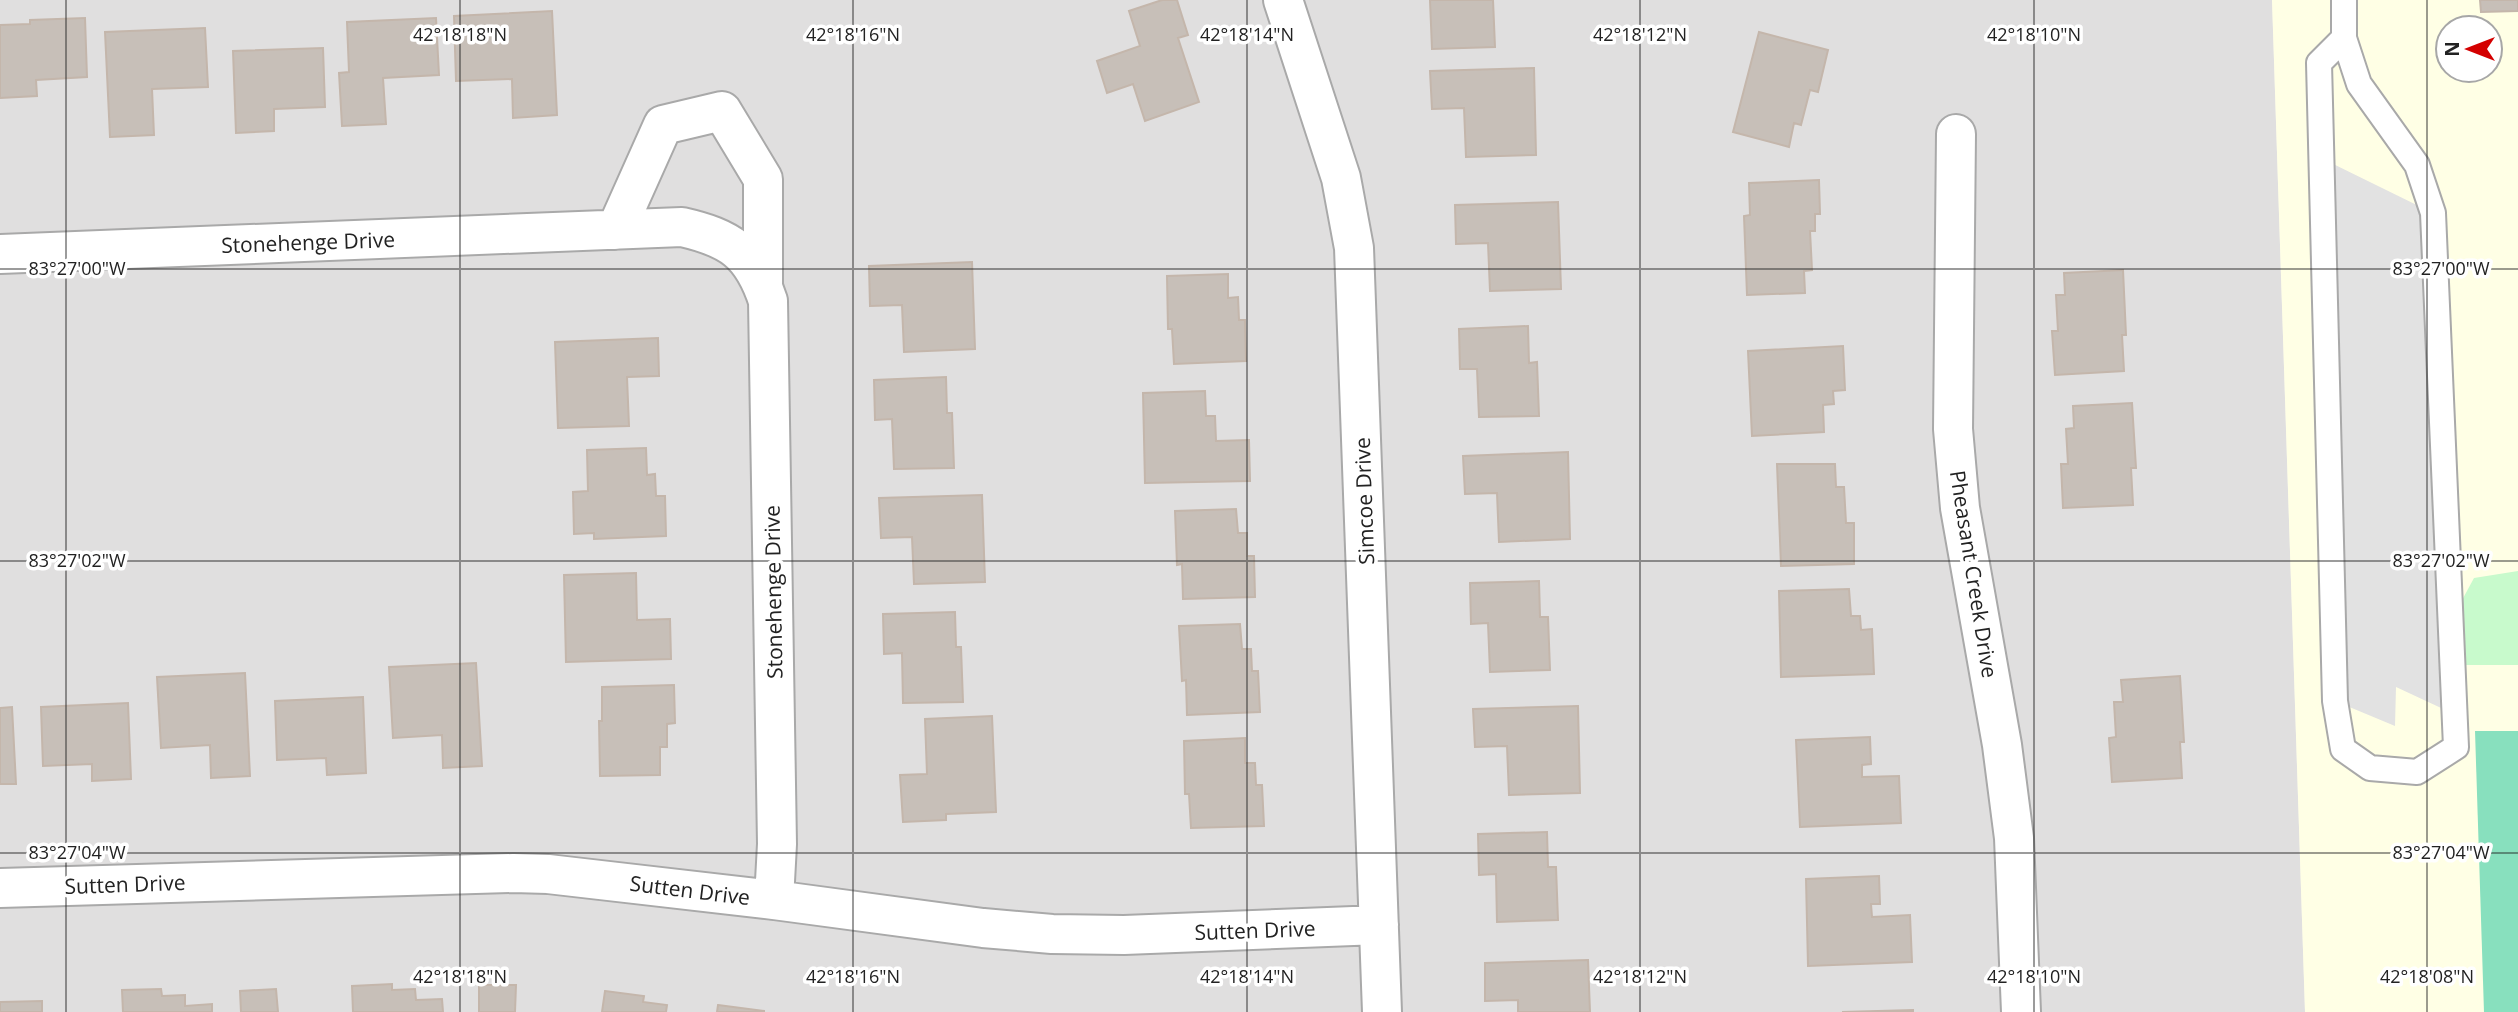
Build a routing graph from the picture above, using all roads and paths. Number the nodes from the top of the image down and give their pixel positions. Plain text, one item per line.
1 (1283, 0) edge
2 (2344, 0) edge
3 (2344, 38) junction
4 (1956, 134) dead end
5 (617, 230) junction
6 (0, 254) edge
7 (763, 285) junction
8 (0, 888) edge
9 (774, 900) junction
10 (1379, 925) junction
11 (1382, 1012) edge
12 (2021, 1012) edge

1 - 10 street, Simcoe Drive
2 - 3 lane
3 - 3 lane
4 - 12 street, Pheasant Creek Drive
5 - 6 street, Stonehenge Drive
5 - 7 street, Stonehenge Drive
5 - 7 street, Stonehenge Drive
7 - 9 street, Stonehenge Drive
8 - 9 street, Sutten Drive
9 - 10 street, Sutten Drive
10 - 11 street, Simcoe Drive

